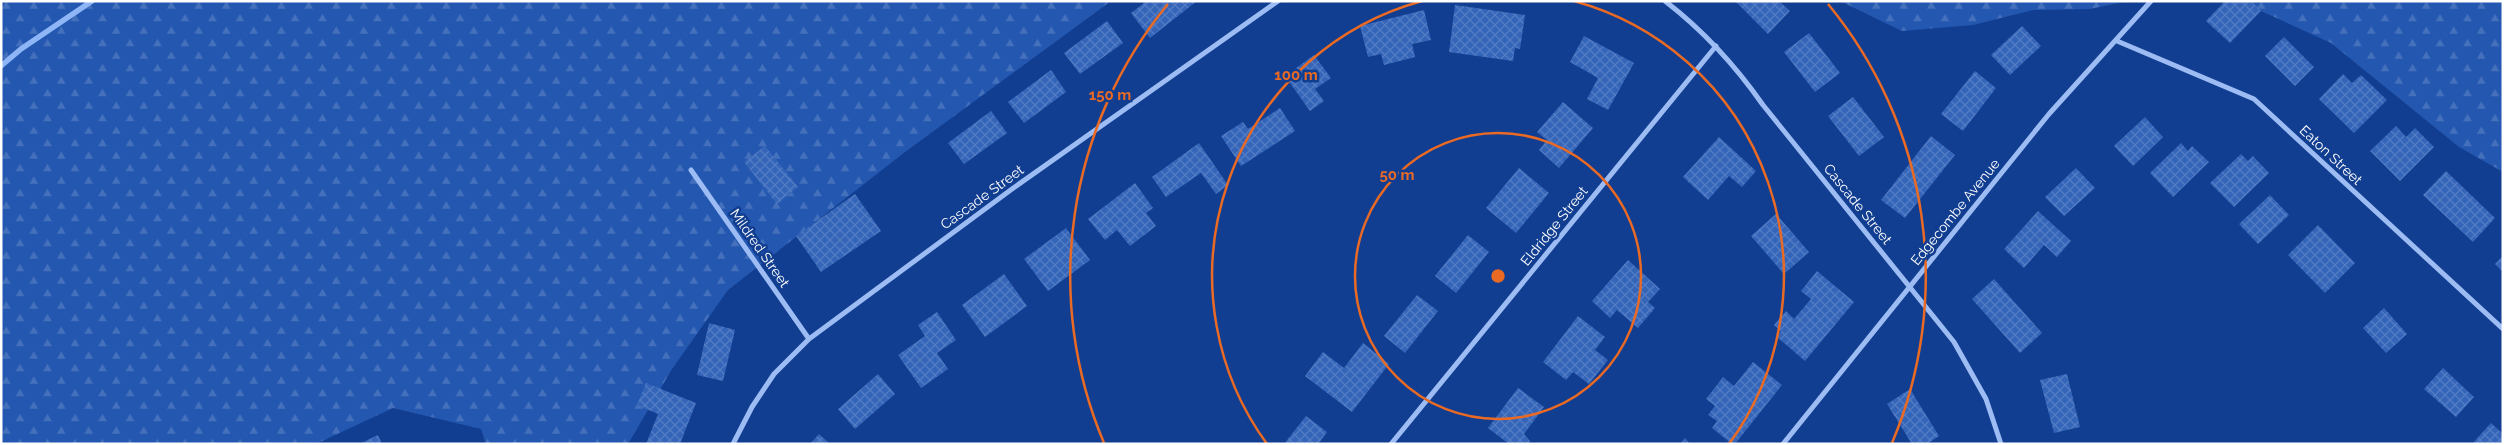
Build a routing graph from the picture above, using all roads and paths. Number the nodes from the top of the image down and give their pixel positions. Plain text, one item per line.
1 (1278, 1) edge
2 (1665, 1) edge
3 (2152, 1) edge
4 (2117, 41) junction
5 (1716, 46) junction
6 (691, 170) dead end
7 (1909, 285) junction
8 (2503, 329) edge
9 (809, 339) junction
10 (733, 444) edge
11 (1390, 444) edge
12 (1782, 444) edge
13 (2002, 444) edge

1 - 9 street, Cascade Street
2 - 5 street, Cascade Street
3 - 4 street, Edgecombe Avenue
4 - 7 street, Edgecombe Avenue
4 - 8 street, Eaton Street
5 - 7 street, Cascade Street
5 - 11 street, Eldridge Street
6 - 9 street, Mildred Street
7 - 12 street, Edgecombe Avenue
7 - 13 street, Cascade Street
9 - 10 street, Cascade Street

